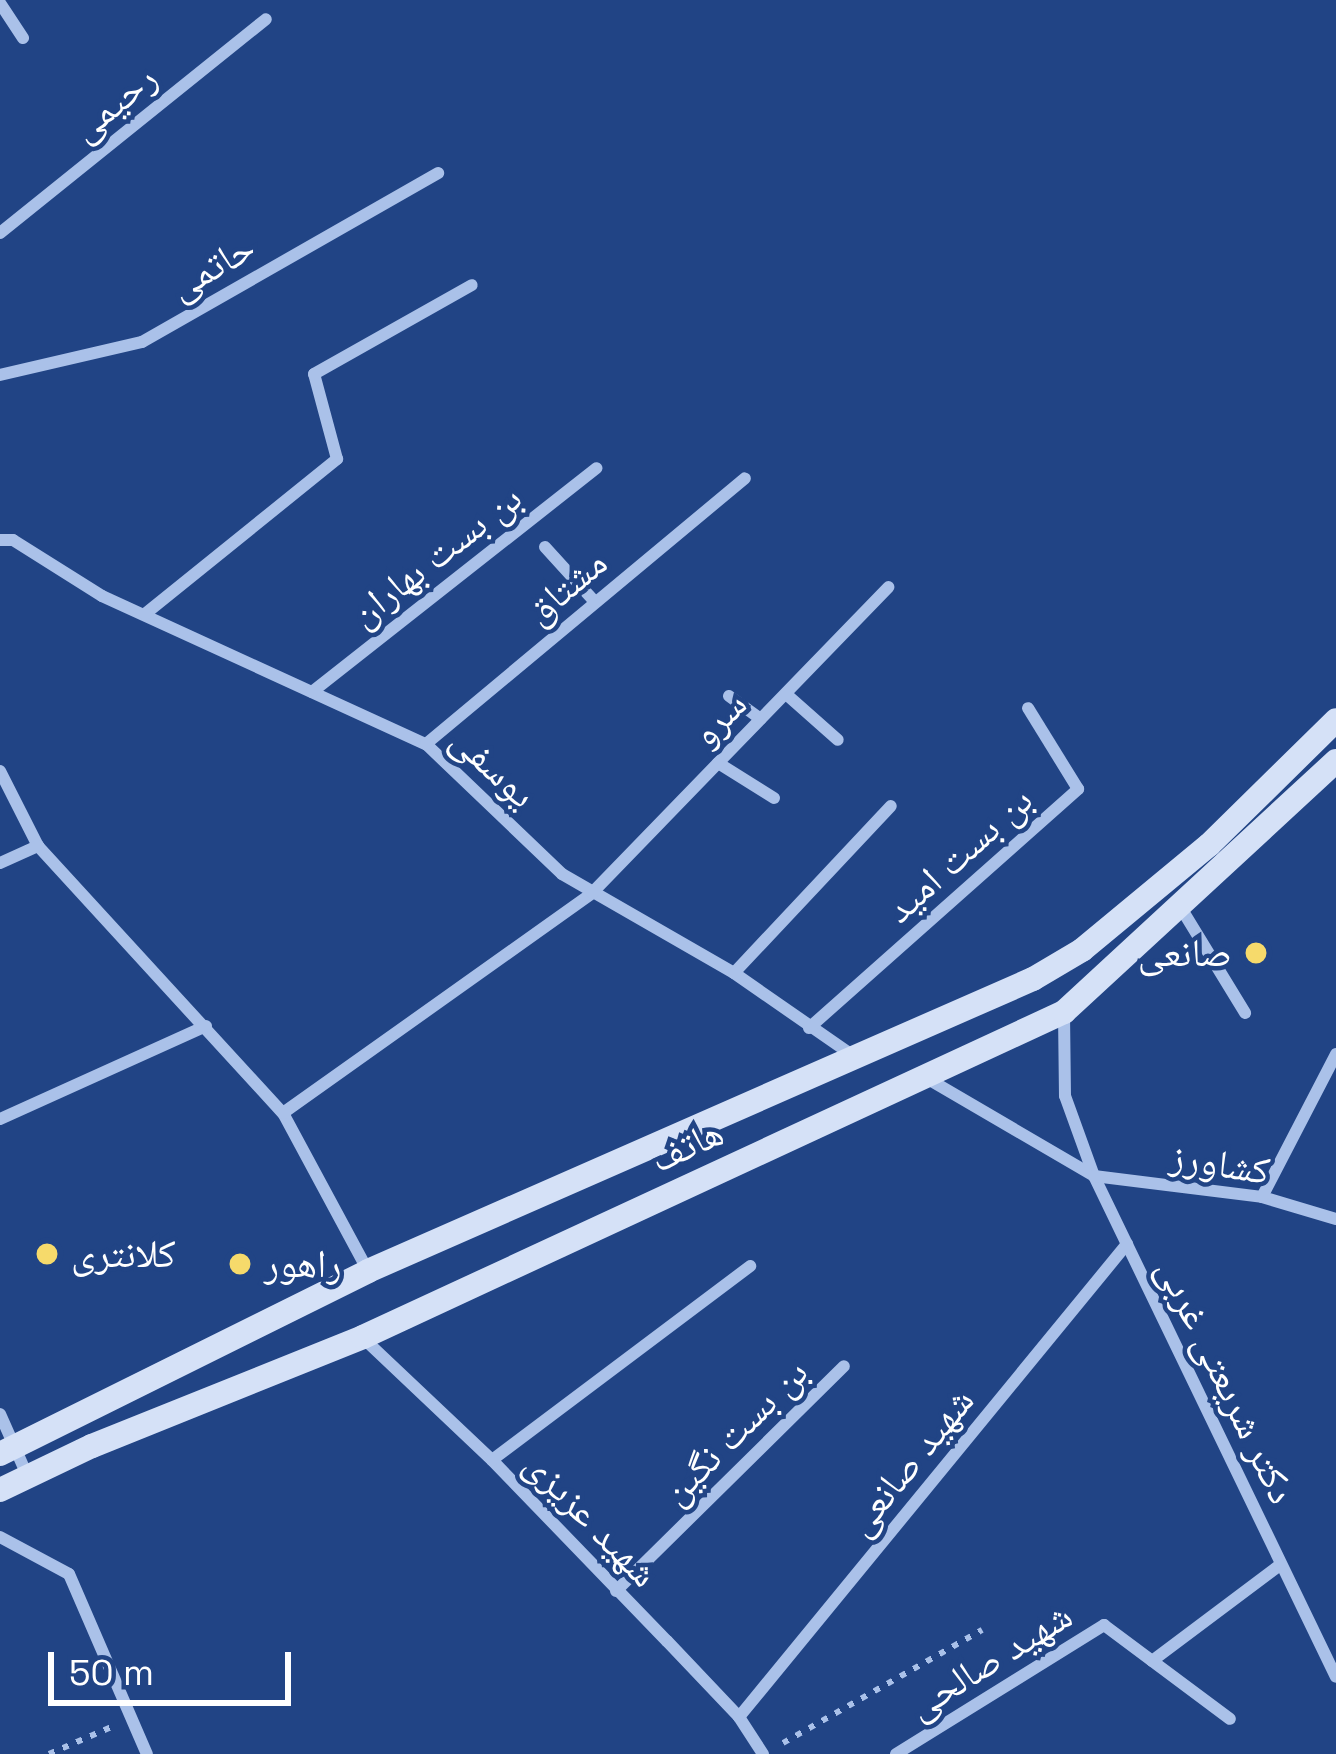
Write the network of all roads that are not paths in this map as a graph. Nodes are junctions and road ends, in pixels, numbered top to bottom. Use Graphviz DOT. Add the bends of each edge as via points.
graph roads {
  1 [pos="0,3"];
  2 [pos="266,19"];
  3 [pos="23,38"];
  4 [pos="438,173"];
  5 [pos="0,233"];
  6 [pos="472,285"];
  7 [pos="0,375"];
  8 [pos="597,468"];
  9 [pos="745,478"];
  10 [pos="0,541"];
  11 [pos="545,547"];
  12 [pos="889,587"];
  13 [pos="596,602"];
  14 [pos="145,614"];
  15 [pos="312,692"];
  16 [pos="786,694"];
  17 [pos="729,695"];
  18 [pos="1028,708"];
  19 [pos="761,719"];
  20 [pos="1336,720"];
  21 [pos="838,740"];
  22 [pos="426,744"];
  23 [pos="1336,760"];
  24 [pos="718,763"];
  25 [pos="0,771"];
  26 [pos="774,798"];
  27 [pos="891,806"];
  28 [pos="38,846"];
  29 [pos="0,863"];
  30 [pos="592,893"];
  31 [pos="1181,908"];
  32 [pos="734,973"];
  33 [pos="1064,1012"];
  34 [pos="1244,1013"];
  35 [pos="206,1026"];
  36 [pos="809,1028"];
  37 [pos="1336,1054"];
  38 [pos="852,1055"];
  39 [pos="922,1076"];
  40 [pos="283,1113"];
  41 [pos="0,1119"];
  42 [pos="1094,1176"];
  43 [pos="1262,1197"];
  44 [pos="1336,1219"];
  45 [pos="1127,1244"];
  46 [pos="750,1266"];
  47 [pos="368,1271"];
  48 [pos="363,1337"];
  49 [pos="844,1366"];
  50 [pos="0,1414"];
  51 [pos="8,1450"];
  52 [pos="492,1460"];
  53 [pos="27,1475"];
  54 [pos="0,1490"];
  55 [pos="0,1537"];
  56 [pos="1281,1564"];
  57 [pos="616,1591"];
  58 [pos="1152,1661"];
  59 [pos="1336,1677"];
  60 [pos="739,1717"];
  61 [pos="1229,1719"];
  62 [pos="147,1754"];
  63 [pos="764,1754"];
  64 [pos="896,1754"];
  1 -- 3 [label="street"];
  2 -- 5 [label="street, رحیمی"];
  4 -- 7 [label="street, حاتمی" via="142,342"];
  6 -- 14 [label="street" via="314,374 337,459"];
  8 -- 15 [label="street, بن بست بهاران"];
  9 -- 13 [label="street, مشتاق"];
  10 -- 14 [label="street, یوسفی" via="13,540"];
  11 -- 13 [label="street"];
  12 -- 16 [label="street, سرو"];
  13 -- 22 [label="street, مشتاق"];
  14 -- 15 [label="street, یوسفی"];
  15 -- 22 [label="street, یوسفی"];
  16 -- 19 [label="street, سرو"];
  16 -- 21 [label="street"];
  17 -- 19 [label="street"];
  18 -- 36 [label="street, بن بست امید" via="1078,790"];
  19 -- 24 [label="street, سرو"];
  20 -- 38 [label="main road, هاتف" via="1209,845 1082,950 982,1003"];
  22 -- 30 [label="street, یوسفی"];
  23 -- 31 [label="main road, هاتف"];
  24 -- 26 [label="street"];
  24 -- 30 [label="street, سرو"];
  25 -- 28 [label="street"];
  27 -- 32 [label="street"];
  28 -- 29 [label="street"];
  28 -- 35 [label="street"];
  30 -- 32 [label="street, یوسفی"];
  30 -- 40 [label="street, سرو"];
  31 -- 33 [label="main road, هاتف"];
  31 -- 34 [label="street"];
  32 -- 36 [label="street, یوسفی"];
  33 -- 39 [label="main road, هاتف"];
  33 -- 42 [label="street, دکتر شریعتی غربی" via="1065,1096"];
  35 -- 40 [label="street"];
  35 -- 41 [label="street"];
  36 -- 38 [label="street, یوسفی"];
  37 -- 43 [label="street"];
  38 -- 47 [label="main road, هاتف"];
  39 -- 42 [label="street"];
  39 -- 48 [label="main road, هاتف"];
  40 -- 47 [label="street"];
  42 -- 43 [label="street, کشاورز"];
  42 -- 45 [label="street, دکتر شریعتی غربی"];
  43 -- 44 [label="street, کشاورز"];
  45 -- 56 [label="street, دکتر شریعتی غربی"];
  45 -- 60 [label="street, شهید صانعی"];
  46 -- 52 [label="street"];
  47 -- 51 [label="main road, هاتف"];
  48 -- 52 [label="street, شهید عزیزی"];
  48 -- 53 [label="main road, هاتف"];
  49 -- 57 [label="street, بن بست نگین"];
  50 -- 51 [label="street"];
  51 -- 53 [label="street"];
  52 -- 57 [label="street, شهید عزیزی"];
  53 -- 54 [label="main road, هاتف"];
  55 -- 62 [label="street" via="69,1574"];
  56 -- 58 [label="street"];
  56 -- 59 [label="street, دکتر شریعتی غربی"];
  57 -- 60 [label="street, شهید عزیزی"];
  58 -- 61 [label="street, شهید صالحی"];
  58 -- 64 [label="street, شهید صالحی" via="1104,1625"];
  60 -- 63 [label="street, شهید عزیزی"];
}
